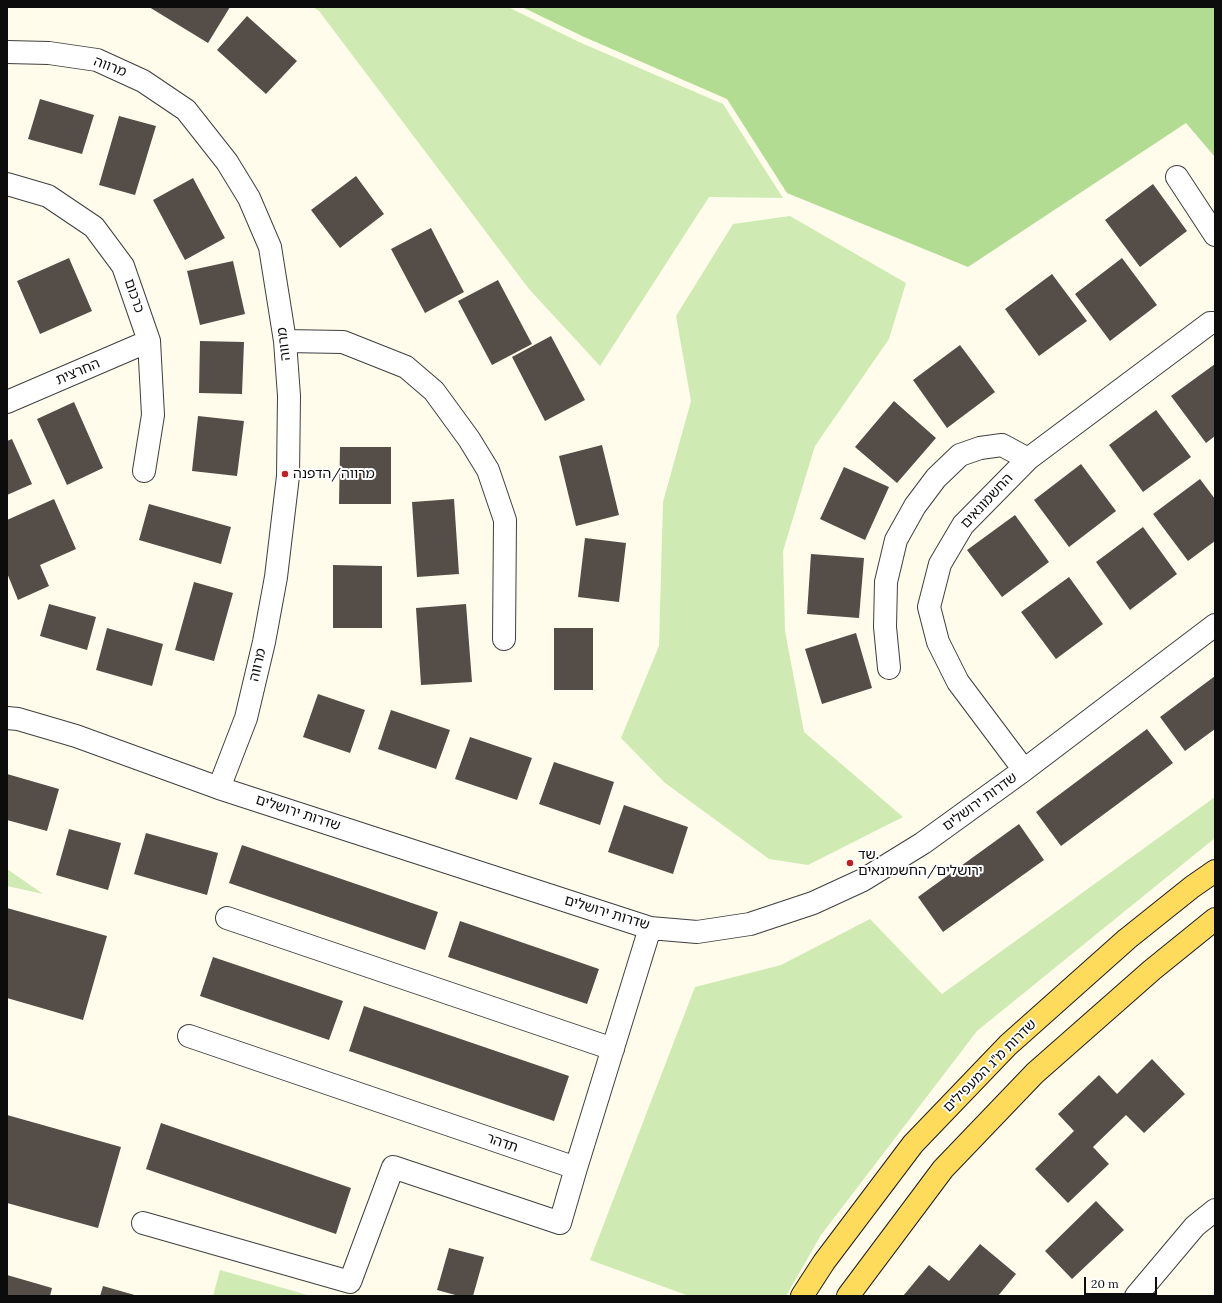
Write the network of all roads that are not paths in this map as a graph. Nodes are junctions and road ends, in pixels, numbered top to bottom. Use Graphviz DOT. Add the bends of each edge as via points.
graph roads {
  1 [pos="7,52"];
  2 [pos="1177,177"];
  3 [pos="7,184"];
  4 [pos="1215,234"];
  5 [pos="1215,323"];
  6 [pos="285,340"];
  7 [pos="150,341"];
  8 [pos="7,402"];
  9 [pos="1028,459"];
  10 [pos="144,471"];
  11 [pos="1215,625"];
  12 [pos="504,640"];
  13 [pos="889,668"];
  14 [pos="7,718"];
  15 [pos="1024,770"];
  16 [pos="219,788"];
  17 [pos="1215,871"];
  18 [pos="227,918"];
  19 [pos="1215,919"];
  20 [pos="650,928"];
  21 [pos="189,1036"];
  22 [pos="613,1050"];
  23 [pos="576,1168"];
  24 [pos="1215,1210"];
  25 [pos="143,1223"];
  26 [pos="802,1296"];
  27 [pos="848,1296"];
  28 [pos="1136,1296"];
  1 -- 6 [label="street, מרווה" via="49,53 97,60 143,81 186,110 227,162 248,198 270,247"];
  2 -- 4 [label="street"];
  3 -- 7 [label="street, כרכום" via="48,196 94,227 123,266"];
  5 -- 9 [label="street, החשמונאים" via="1210,323"];
  6 -- 12 [label="street" via="343,342 406,367 434,391 488,470 505,520"];
  6 -- 16 [label="street, מרווה" via="290,396 288,476 276,578 246,718"];
  7 -- 8 [label="street, החרצית"];
  7 -- 10 [label="street, כרכום" via="153,415"];
  9 -- 13 [label="street" via="1002,446 980,448 960,455 936,478 915,506 896,540 886,582 885,627"];
  9 -- 15 [label="street, החשמונאים" via="963,525 940,564 929,607 938,642 958,682"];
  11 -- 15 [label="street, שדרות ירושלים"];
  14 -- 16 [label="street, שדרות ירושלים" via="76,736"];
  15 -- 20 [label="street, שדרות ירושלים" via="923,843 863,880 813,903 750,924 697,932"];
  16 -- 20 [label="street, שדרות ירושלים"];
  17 -- 26 [label="main road, שדרות מ\"ג המעפילים" via="1127,940 1002,1051 913,1144 824,1262"];
  18 -- 22 [label="street"];
  19 -- 27 [label="main road" via="1135,984 1035,1073 943,1169"];
  20 -- 22 [label="street"];
  21 -- 23 [label="street, תדהר"];
  22 -- 23 [label="street"];
  23 -- 25 [label="street" via="560,1223 394,1167 350,1282"];
  24 -- 28 [label="street" via="1196,1226"];
}
